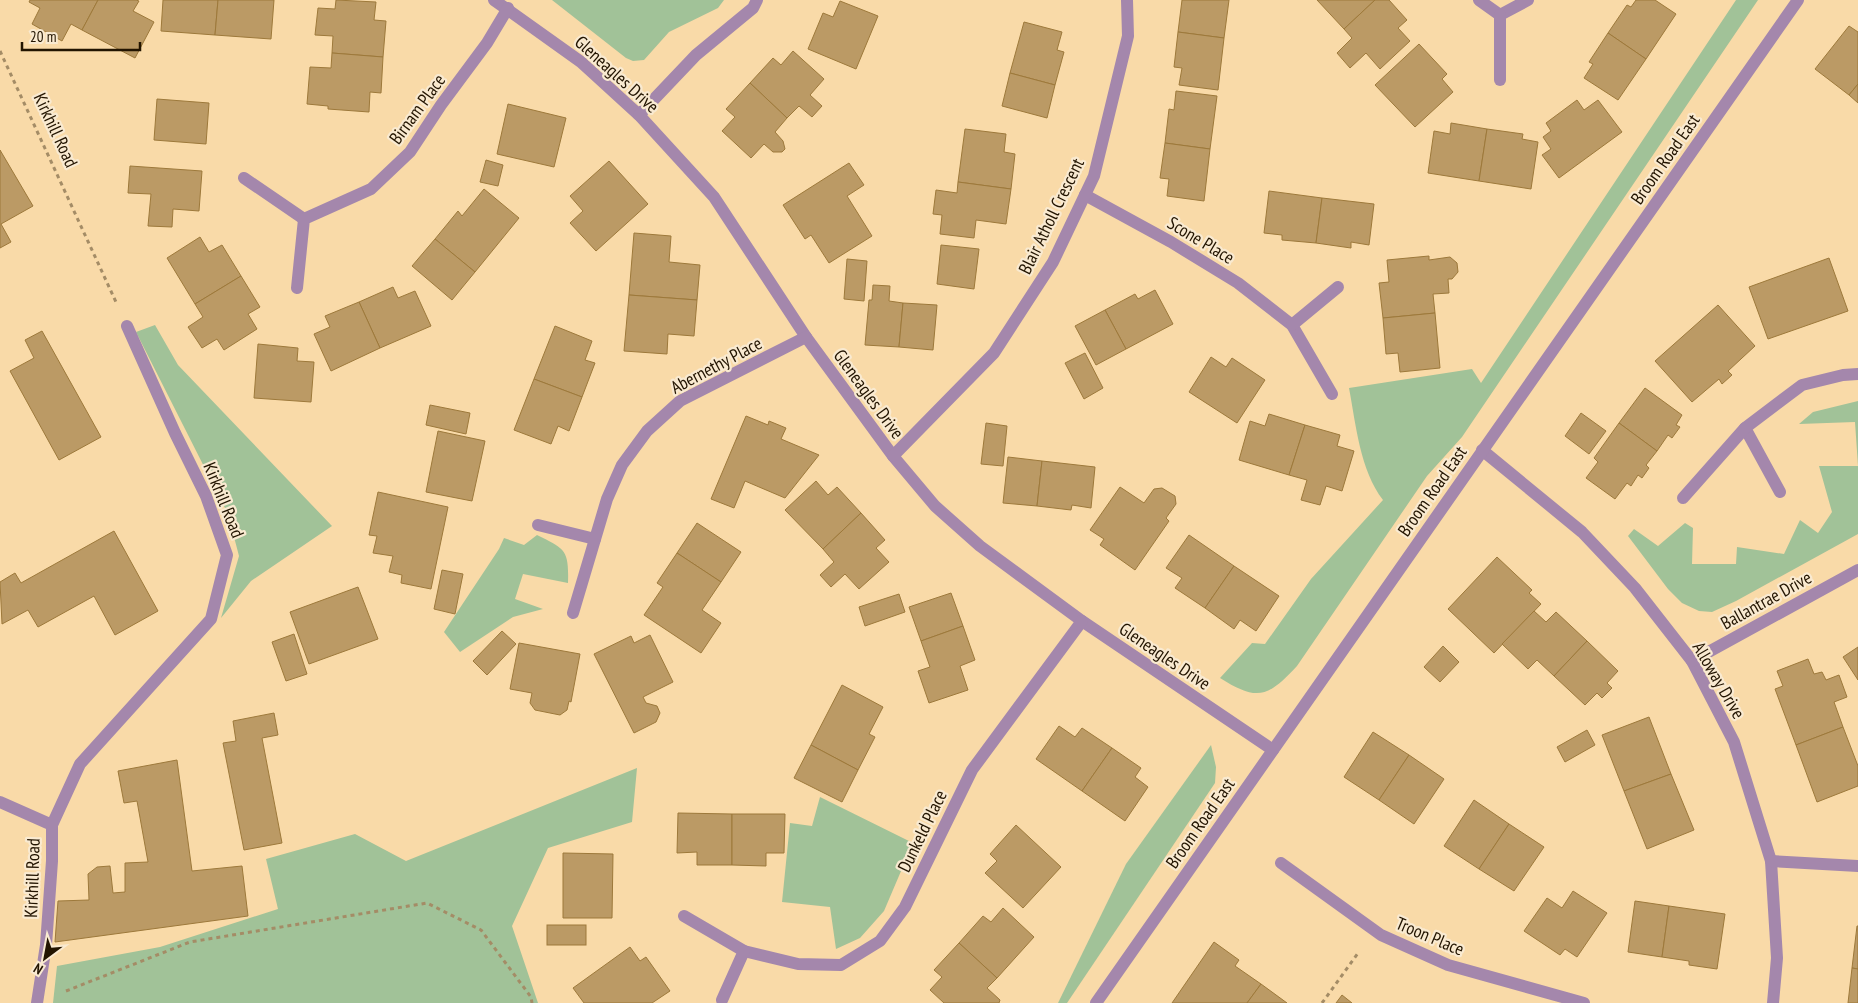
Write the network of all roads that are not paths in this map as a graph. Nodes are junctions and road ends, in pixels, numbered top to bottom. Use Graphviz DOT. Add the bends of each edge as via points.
graph roads {
  1 [pos="494,0"];
  2 [pos="757,0"];
  3 [pos="1127,0"];
  4 [pos="1479,0"];
  5 [pos="1528,0"];
  6 [pos="1798,0"];
  7 [pos="508,8"];
  8 [pos="1500,15"];
  9 [pos="1500,80"];
  10 [pos="639,115"];
  11 [pos="244,178"];
  12 [pos="1085,194"];
  13 [pos="304,219"];
  14 [pos="1338,287"];
  15 [pos="297,288"];
  16 [pos="1292,325"];
  17 [pos="127,326"];
  18 [pos="806,337"];
  19 [pos="1858,374"];
  20 [pos="1332,394"];
  21 [pos="1745,428"];
  22 [pos="1482,450"];
  23 [pos="893,456"];
  24 [pos="1780,492"];
  25 [pos="1683,498"];
  26 [pos="538,524"];
  27 [pos="595,538"];
  28 [pos="1858,570"];
  29 [pos="573,613"];
  30 [pos="1082,621"];
  31 [pos="1692,661"];
  32 [pos="1273,750"];
  33 [pos="0,802"];
  34 [pos="52,825"];
  35 [pos="1771,861"];
  36 [pos="1280,863"];
  37 [pos="1858,866"];
  38 [pos="684,916"];
  39 [pos="744,951"];
  40 [pos="722,1000"];
  41 [pos="37,1003"];
  42 [pos="1096,1003"];
  43 [pos="1584,1003"];
  44 [pos="1773,1003"];
  1 -- 7 [label="street, Gleneagles Drive"];
  2 -- 10 [label="street" via="753,8 696,56"];
  3 -- 12 [label="street, Blair Atholl Crescent" via="1128,36 1094,176"];
  4 -- 8 [label="street"];
  5 -- 8 [label="street"];
  6 -- 22 [label="street, Broom Road East"];
  7 -- 10 [label="street, Gleneagles Drive" via="582,62"];
  7 -- 13 [label="street, Birnam Place" via="410,152 371,189"];
  8 -- 9 [label="street"];
  10 -- 18 [label="street, Gleneagles Drive" via="714,198"];
  11 -- 13 [label="street"];
  12 -- 16 [label="street, Scone Place" via="1238,283"];
  12 -- 23 [label="street, Blair Atholl Crescent" via="1053,262 994,353"];
  13 -- 15 [label="street"];
  14 -- 16 [label="street"];
  16 -- 20 [label="street, Scone Place"];
  17 -- 34 [label="street, Kirkhill Road" via="206,496 228,555 211,619 80,764"];
  18 -- 23 [label="street, Gleneagles Drive"];
  18 -- 27 [label="street, Abernethy Place" via="680,401 647,431 622,464"];
  19 -- 21 [label="street" via="1802,384"];
  21 -- 24 [label="street"];
  21 -- 25 [label="street"];
  22 -- 31 [label="street, Alloway Drive" via="1582,532 1635,588"];
  22 -- 32 [label="street, Broom Road East"];
  23 -- 30 [label="street, Gleneagles Drive" via="935,506 980,546"];
  26 -- 27 [label="street"];
  27 -- 29 [label="street, Abernethy Place"];
  28 -- 31 [label="street, Ballantrae Drive"];
  30 -- 32 [label="street, Gleneagles Drive"];
  30 -- 39 [label="street, Dunkeld Place" via="972,770 905,907 880,941 841,965 798,964"];
  31 -- 35 [label="street, Alloway Drive" via="1734,742"];
  32 -- 42 [label="street, Broom Road East"];
  33 -- 34 [label="street"];
  34 -- 41 [label="street, Kirkhill Road" via="46,945"];
  35 -- 37 [label="street"];
  35 -- 44 [label="street, Alloway Drive" via="1777,958"];
  36 -- 43 [label="street, Troon Place" via="1374,930 1448,965"];
  38 -- 39 [label="street, Dunkeld Place"];
  39 -- 40 [label="street"];
}
